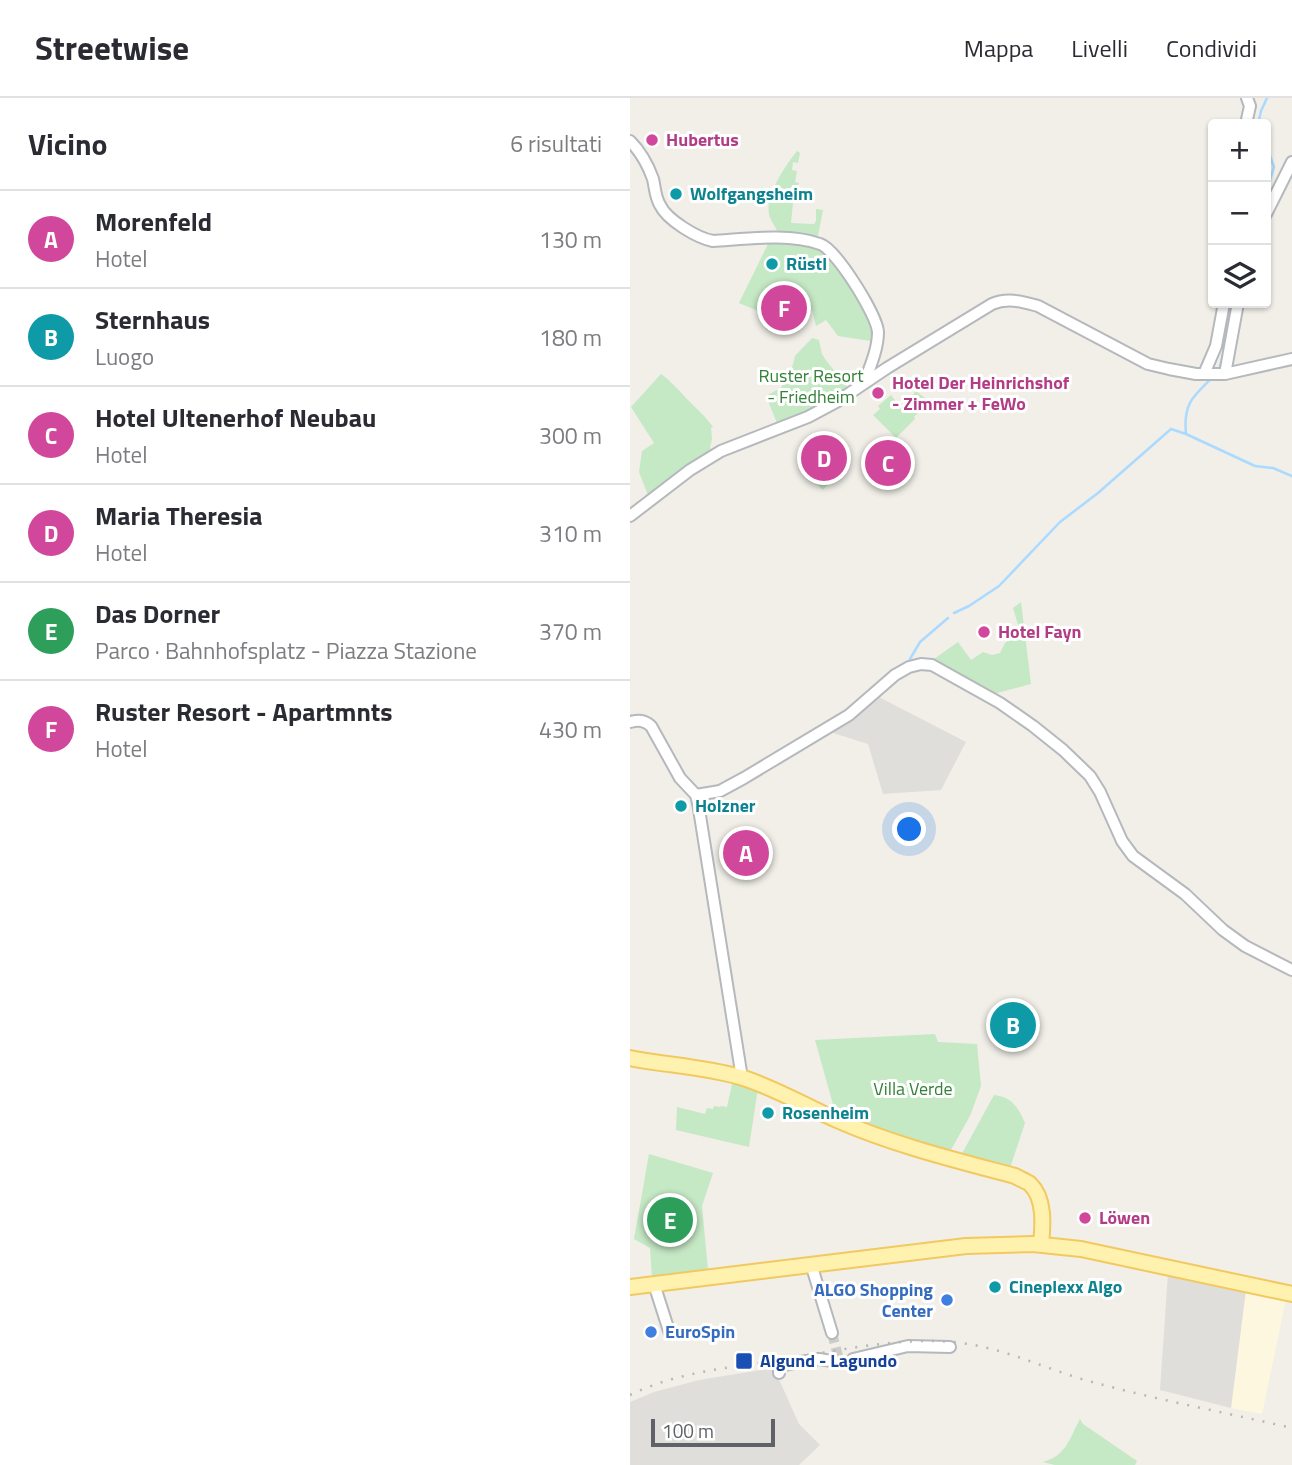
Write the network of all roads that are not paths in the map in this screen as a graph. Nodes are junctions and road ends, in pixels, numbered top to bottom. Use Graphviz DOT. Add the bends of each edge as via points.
graph roads {
  1 [pos="1247,98"];
  2 [pos="1247,119"];
  3 [pos="630,141"];
  4 [pos="1292,162"];
  5 [pos="1271,204"];
  6 [pos="1223,308"];
  7 [pos="1237,308"];
  8 [pos="1292,359"];
  9 [pos="1204,374"];
  10 [pos="1225,374"];
  11 [pos="863,383"];
  12 [pos="630,516"];
  13 [pos="630,722"];
  14 [pos="696,795"];
  15 [pos="1292,970"];
  16 [pos="630,1058"];
  17 [pos="742,1078"];
  18 [pos="1041,1244"];
  19 [pos="811,1264"];
  20 [pos="654,1284"];
  21 [pos="630,1287"];
  22 [pos="1292,1294"];
  23 [pos="670,1334"];
  24 [pos="832,1334"];
  25 [pos="950,1347"];
  26 [pos="853,1359"];
  27 [pos="832,1361"];
  28 [pos="779,1373"];
  1 -- 2 [label="street"];
  3 -- 11 [label="street" via="648,167 659,204 684,228 704,239 793,239 829,249 877,325 876,346"];
  4 -- 5 [label="street"];
  6 -- 9 [label="street" via="1216,346"];
  7 -- 10 [label="street"];
  8 -- 10 [label="street"];
  9 -- 10 [label="street"];
  9 -- 11 [label="street" via="1148,364 1038,306 1005,300"];
  11 -- 12 [label="street" via="808,417 721,451"];
  13 -- 14 [label="street" via="640,720 651,726 680,778"];
  14 -- 15 [label="street" via="720,791 849,715 909,667 932,664 1000,703 1063,750 1094,781 1133,856 1245,946"];
  14 -- 17 [label="street"];
  16 -- 17 [label="main road"];
  17 -- 18 [label="main road" via="919,1151 1029,1183 1038,1194 1042,1212"];
  18 -- 19 [label="main road" via="966,1245"];
  18 -- 22 [label="main road"];
  19 -- 20 [label="main road"];
  19 -- 24 [label="street"];
  20 -- 21 [label="main road"];
  20 -- 23 [label="street"];
  25 -- 26 [label="street" via="908,1346"];
  27 -- 28 [label="street" via="788,1364"];
}
